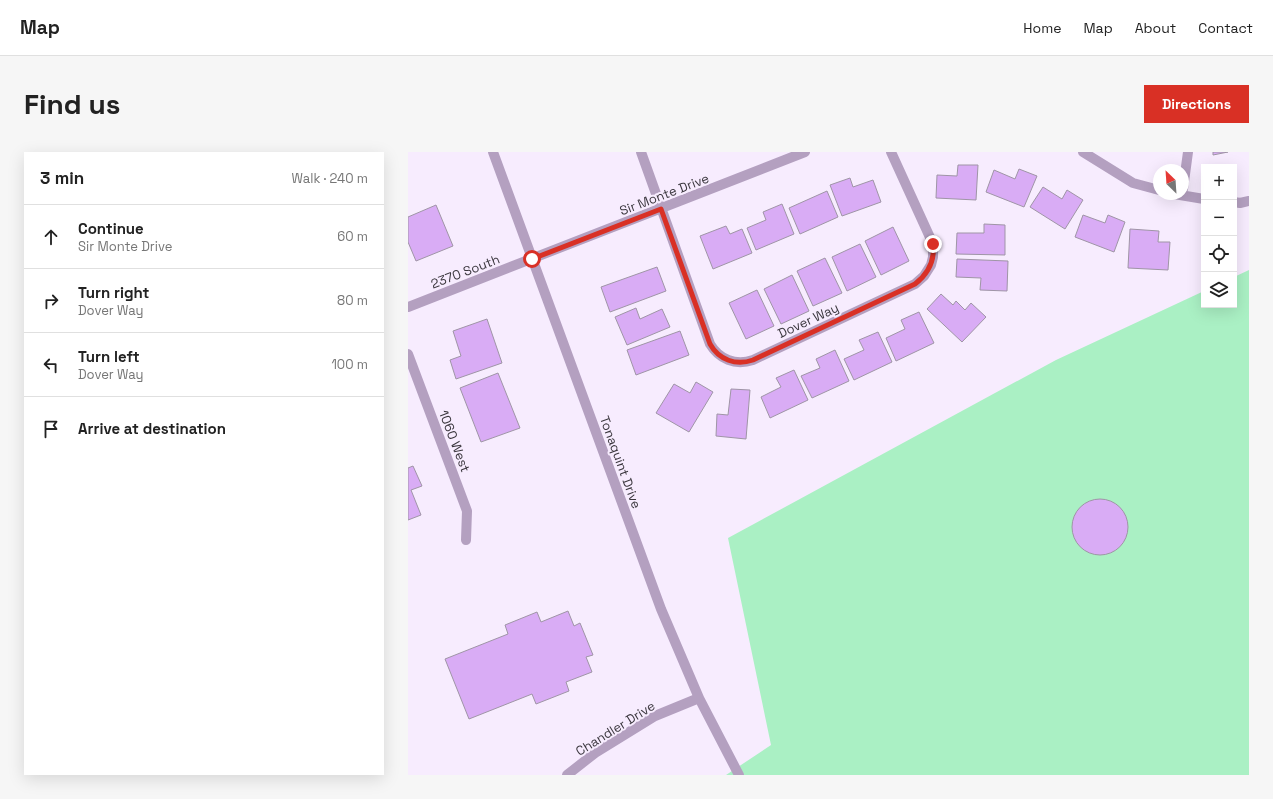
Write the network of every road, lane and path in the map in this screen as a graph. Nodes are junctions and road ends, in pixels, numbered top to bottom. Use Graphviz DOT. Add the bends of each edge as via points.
graph roads {
  1 [pos="494,152"];
  2 [pos="641,152"];
  3 [pos="804,152"];
  4 [pos="891,152"];
  5 [pos="1083,152"];
  6 [pos="1188,152"];
  7 [pos="1186,164"];
  8 [pos="1153,188"];
  9 [pos="1189,195"];
  10 [pos="1201,198"];
  11 [pos="1249,200"];
  12 [pos="1237,202"];
  13 [pos="661,209"];
  14 [pos="532,259"];
  15 [pos="408,308"];
  16 [pos="408,354"];
  17 [pos="466,540"];
  18 [pos="699,698"];
  19 [pos="567,775"];
  20 [pos="739,775"];
  1 -- 14 [label="street, Tonaquint Drive"];
  2 -- 13 [label="street, Dover Way"];
  3 -- 13 [label="street, Sir Monte Drive"];
  4 -- 13 [label="street, Dover Way" via="932,240 933,257 927,273 915,284 749,362 724,359 710,344"];
  5 -- 8 [label="street" via="1133,183"];
  6 -- 7 [label="street"];
  9 -- 10 [label="street"];
  11 -- 12 [label="street"];
  13 -- 14 [label="street, Sir Monte Drive"];
  14 -- 15 [label="street, 2370 South"];
  14 -- 18 [label="street, Tonaquint Drive" via="661,609"];
  16 -- 17 [label="street, 1060 West" via="467,511"];
  18 -- 19 [label="street, Chandler Drive" via="655,716 595,753"];
  18 -- 20 [label="street, Tonaquint Drive"];
}
